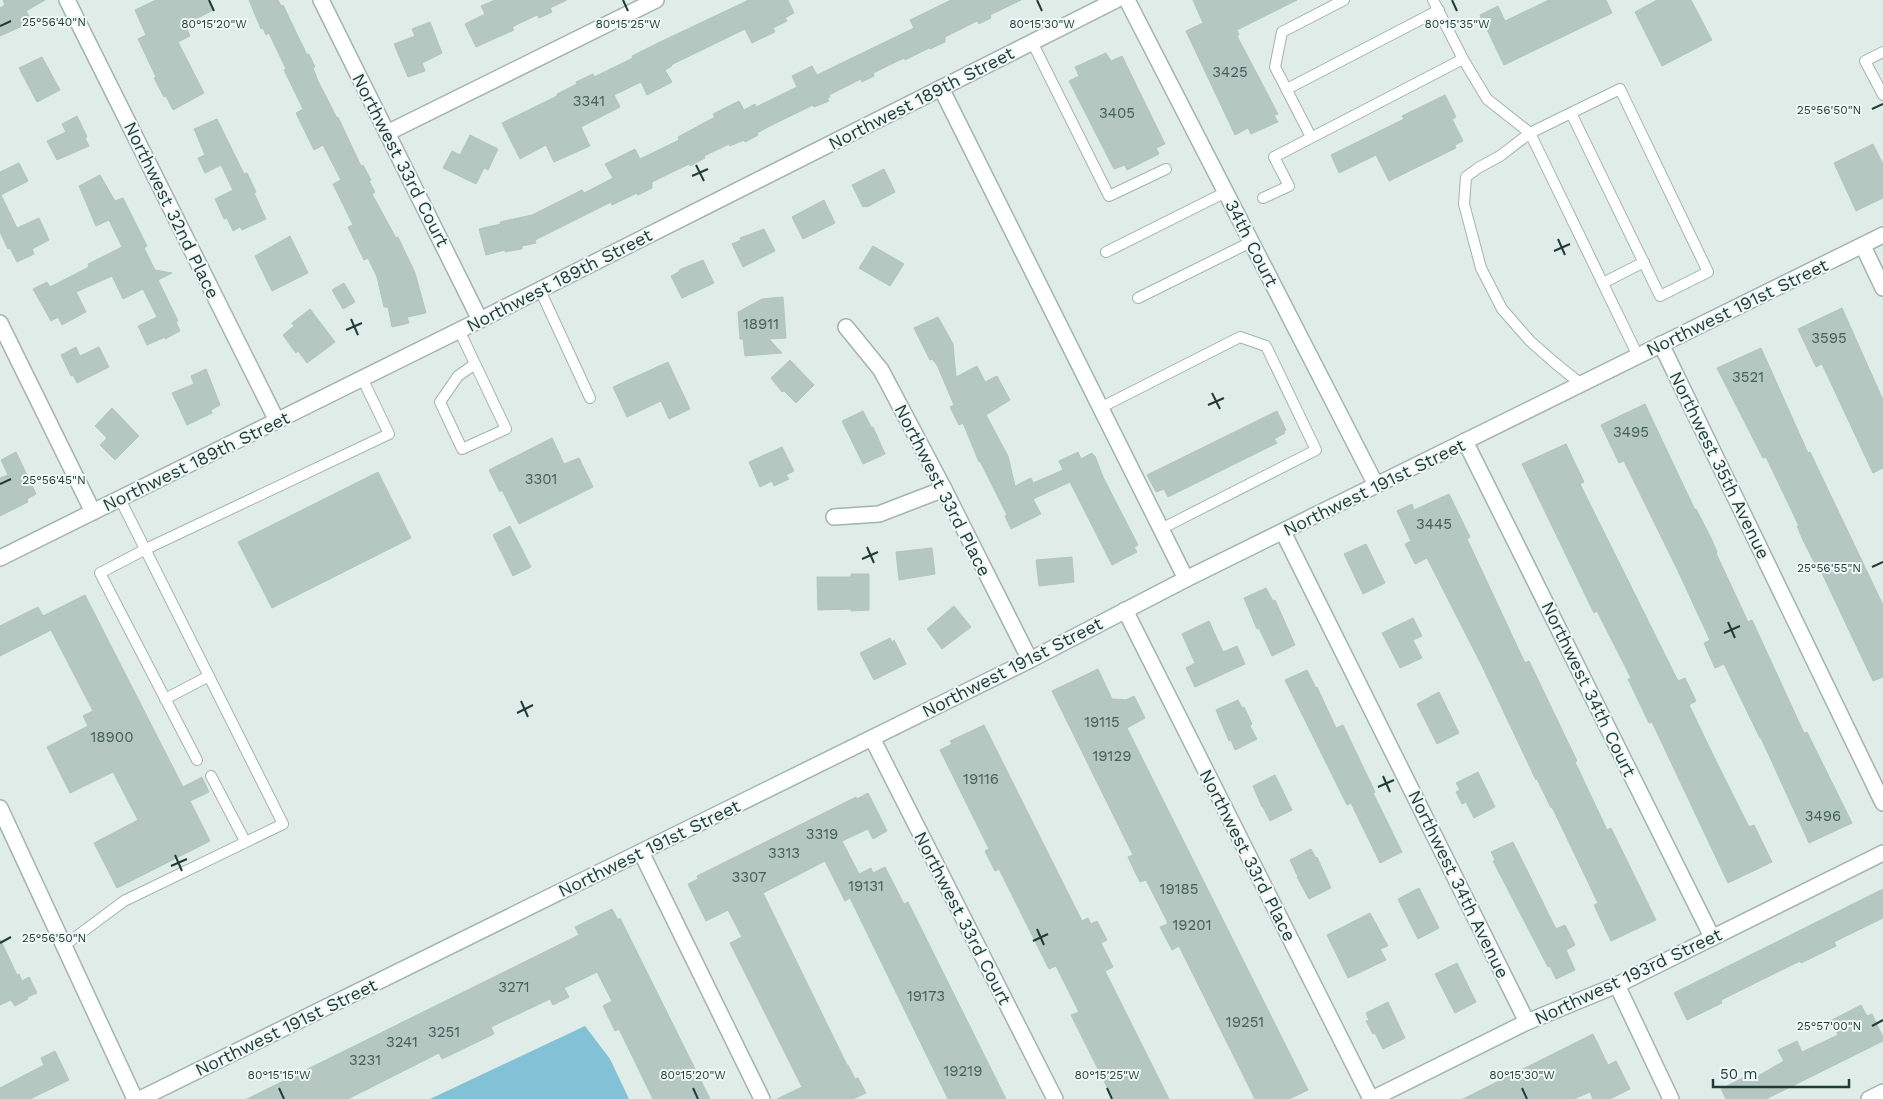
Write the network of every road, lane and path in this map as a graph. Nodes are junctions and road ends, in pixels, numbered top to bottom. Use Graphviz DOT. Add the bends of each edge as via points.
graph roads {
  1 [pos="67,0"];
  2 [pos="321,0"];
  3 [pos="656,0"];
  4 [pos="1116,0"];
  5 [pos="1127,0"];
  6 [pos="1344,0"];
  7 [pos="1434,0"];
  8 [pos="1439,10"];
  9 [pos="1032,42"];
  10 [pos="1883,52"];
  11 [pos="1463,59"];
  12 [pos="941,88"];
  13 [pos="1287,89"];
  14 [pos="1883,95"];
  15 [pos="1571,113"];
  16 [pos="1530,133"];
  17 [pos="387,134"];
  18 [pos="1311,137"];
  19 [pos="1166,169"];
  20 [pos="1226,192"];
  21 [pos="1263,198"];
  22 [pos="1883,235"];
  23 [pos="1251,242"];
  24 [pos="1863,246"];
  25 [pos="1106,252"];
  26 [pos="1644,262"];
  27 [pos="1603,283"];
  28 [pos="1883,288"];
  29 [pos="540,290"];
  30 [pos="1138,298"];
  31 [pos="480,320"];
  32 [pos="0,323"];
  33 [pos="846,327"];
  34 [pos="459,330"];
  35 [pos="1661,344"];
  36 [pos="1638,356"];
  37 [pos="475,364"];
  38 [pos="362,378"];
  39 [pos="1581,384"];
  40 [pos="590,398"];
  41 [pos="1100,408"];
  42 [pos="276,421"];
  43 [pos="1465,441"];
  44 [pos="1376,485"];
  45 [pos="944,489"];
  46 [pos="120,498"];
  47 [pos="93,512"];
  48 [pos="834,517"];
  49 [pos="1161,529"];
  50 [pos="1283,532"];
  51 [pos="146,550"];
  52 [pos="0,558"];
  53 [pos="1186,580"];
  54 [pos="1124,610"];
  55 [pos="1030,660"];
  56 [pos="209,676"];
  57 [pos="165,699"];
  58 [pos="872,738"];
  59 [pos="197,760"];
  60 [pos="211,776"];
  61 [pos="1883,803"];
  62 [pos="0,808"];
  63 [pos="246,842"];
  64 [pos="641,852"];
  65 [pos="1883,853"];
  66 [pos="1712,937"];
  67 [pos="65,945"];
  68 [pos="1617,985"];
  69 [pos="1527,1022"];
  70 [pos="1883,1092"];
  71 [pos="135,1099"];
  72 [pos="140,1099"];
  73 [pos="762,1099"];
  74 [pos="1055,1099"];
  75 [pos="1372,1099"];
  76 [pos="1672,1099"];
  77 [pos="1869,1099"];
  1 -- 42 [label="street, Northwest 32nd Place"];
  2 -- 17 [label="street, Northwest 33rd Court"];
  3 -- 17 [label="street"];
  4 -- 9 [label="street, Northwest 189th Street"];
  5 -- 20 [label="street, 34th Court"];
  6 -- 13 [label="lane" via="1282,32 1275,67"];
  7 -- 8 [label="lane"];
  8 -- 11 [label="lane"];
  8 -- 13 [label="lane"];
  9 -- 12 [label="street, Northwest 189th Street"];
  9 -- 19 [label="lane" via="1108,196"];
  10 -- 14 [label="lane" via="1865,61"];
  11 -- 16 [label="lane" via="1486,99"];
  11 -- 18 [label="lane"];
  12 -- 29 [label="street, Northwest 189th Street"];
  12 -- 41 [label="street"];
  13 -- 18 [label="lane"];
  15 -- 16 [label="lane"];
  15 -- 26 [label="lane"];
  15 -- 26 [label="lane" via="1620,89 1708,272 1660,296"];
  16 -- 27 [label="lane"];
  16 -- 39 [label="lane" via="1466,177 1464,204 1481,268 1502,309 1530,341"];
  17 -- 31 [label="street, Northwest 33rd Court"];
  18 -- 21 [label="lane" via="1274,157 1288,186"];
  20 -- 23 [label="street, 34th Court"];
  20 -- 25 [label="lane"];
  22 -- 24 [label="street, Northwest 191st Street"];
  23 -- 30 [label="lane"];
  23 -- 44 [label="street, 34th Court"];
  24 -- 28 [label="street"];
  24 -- 35 [label="street, Northwest 191st Street"];
  26 -- 27 [label="lane"];
  27 -- 36 [label="lane"];
  29 -- 31 [label="street, Northwest 189th Street"];
  29 -- 40 [label="lane"];
  31 -- 34 [label="street, Northwest 189th Street"];
  32 -- 47 [label="street"];
  33 -- 45 [label="street, Northwest 33rd Place" via="881,370"];
  34 -- 37 [label="lane"];
  34 -- 38 [label="street, Northwest 189th Street"];
  35 -- 36 [label="street, Northwest 191st Street"];
  35 -- 61 [label="street, Northwest 35th Avenue"];
  36 -- 39 [label="street, Northwest 191st Street"];
  37 -- 37 [label="lane" via="506,429 462,449 440,402 458,376"];
  38 -- 42 [label="street, Northwest 189th Street"];
  38 -- 51 [label="lane" via="390,434"];
  39 -- 43 [label="street, Northwest 191st Street"];
  41 -- 49 [label="street"];
  41 -- 49 [label="lane" via="1240,337 1266,346 1316,450"];
  42 -- 46 [label="street, Northwest 189th Street"];
  43 -- 44 [label="street, Northwest 191st Street"];
  43 -- 66 [label="street, Northwest 34th Court"];
  44 -- 50 [label="street, Northwest 191st Street"];
  45 -- 48 [label="street" via="879,514"];
  45 -- 55 [label="street, Northwest 33rd Place"];
  46 -- 47 [label="street, Northwest 189th Street"];
  46 -- 51 [label="lane"];
  47 -- 52 [label="street, Northwest 189th Street"];
  49 -- 53 [label="street"];
  50 -- 53 [label="street, Northwest 191st Street"];
  50 -- 69 [label="street, Northwest 34th Avenue"];
  51 -- 56 [label="lane"];
  51 -- 57 [label="lane" via="100,573"];
  53 -- 54 [label="street, Northwest 191st Street"];
  54 -- 55 [label="street, Northwest 191st Street"];
  54 -- 75 [label="street, Northwest 33rd Place"];
  55 -- 58 [label="street, Northwest 191st Street"];
  56 -- 57 [label="lane"];
  56 -- 63 [label="lane" via="283,824"];
  57 -- 59 [label="lane"];
  58 -- 64 [label="street, Northwest 191st Street"];
  58 -- 74 [label="street, Northwest 33rd Court"];
  60 -- 63 [label="lane"];
  62 -- 67 [label="street"];
  63 -- 67 [label="lane" via="124,901"];
  64 -- 72 [label="street, Northwest 191st Street"];
  64 -- 73 [label="street"];
  65 -- 66 [label="street, Northwest 193rd Street"];
  66 -- 68 [label="street, Northwest 193rd Street"];
  67 -- 71 [label="street"];
  68 -- 69 [label="street, Northwest 193rd Street"];
  68 -- 76 [label="street"];
  69 -- 75 [label="street, Northwest 193rd Street"];
  70 -- 77 [label="street"];
}
